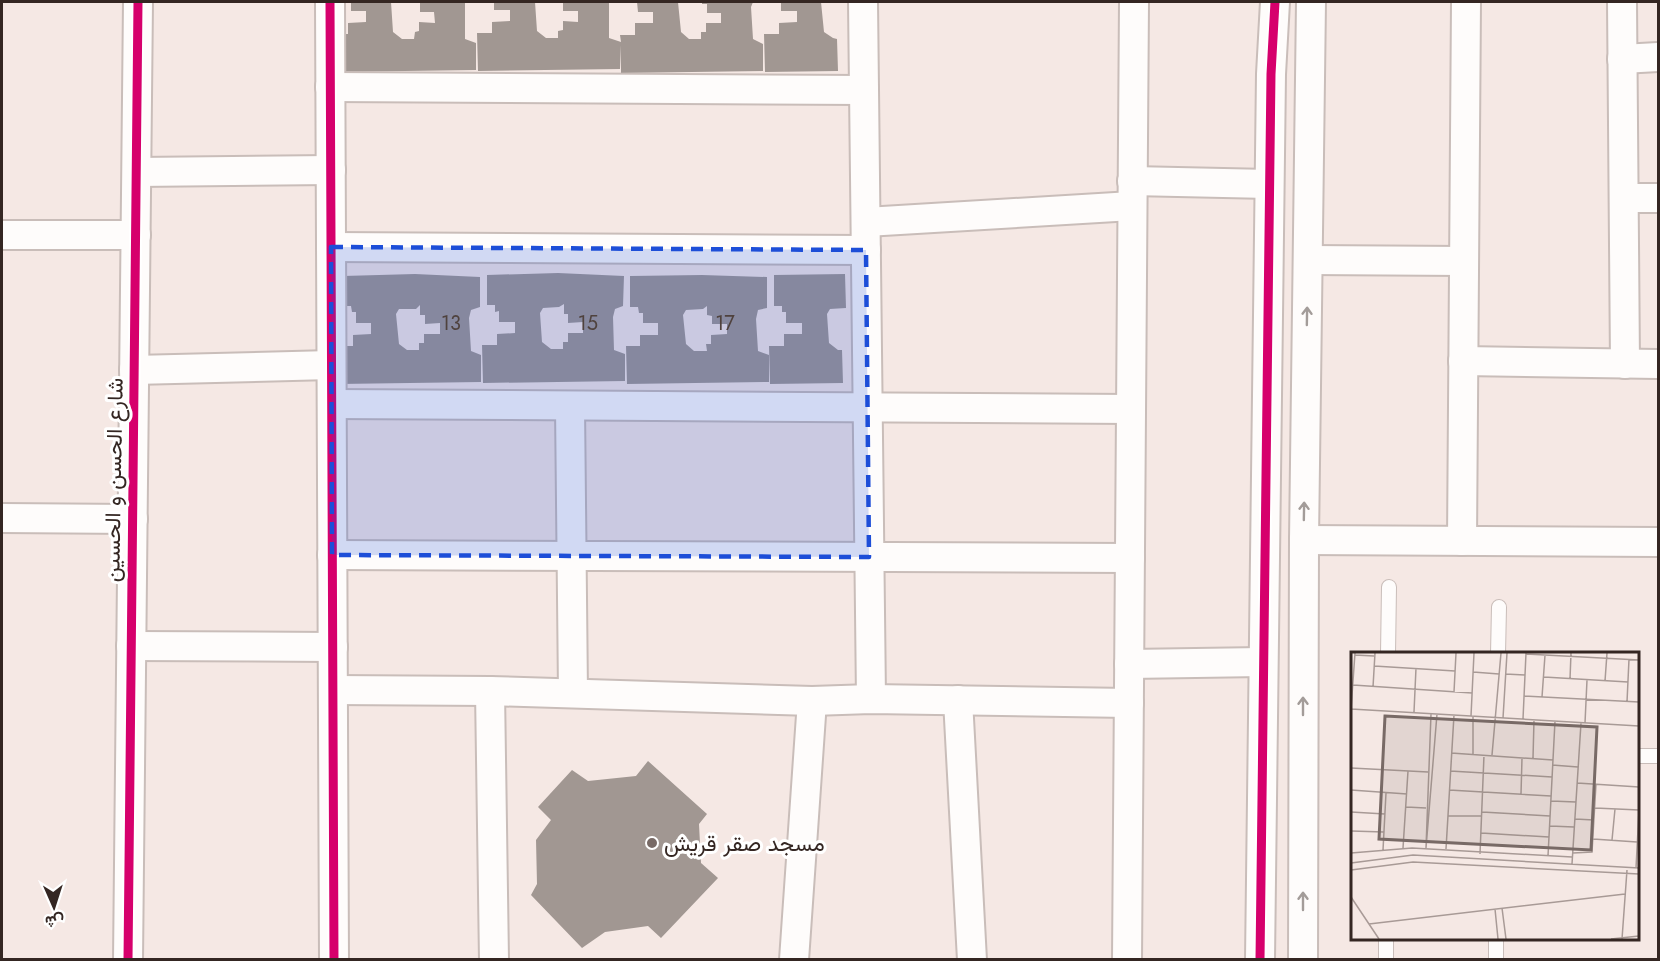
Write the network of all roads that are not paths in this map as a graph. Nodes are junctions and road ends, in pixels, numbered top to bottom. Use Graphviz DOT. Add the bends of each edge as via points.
graph roads {
  1 [pos="138,2"];
  2 [pos="330,2"];
  3 [pos="863,2"];
  4 [pos="1134,2"];
  5 [pos="1275,2"];
  6 [pos="1311,2"];
  7 [pos="1466,2"];
  8 [pos="1622,2"];
  9 [pos="1659,57"];
  10 [pos="1622,58"];
  11 [pos="1270,74"];
  12 [pos="1310,75"];
  13 [pos="330,87"];
  14 [pos="864,90"];
  15 [pos="331,170"];
  16 [pos="137,172"];
  17 [pos="1269,184"];
  18 [pos="1132,194"];
  19 [pos="1624,198"];
  20 [pos="1659,198"];
  21 [pos="2,235"];
  22 [pos="136,235"];
  23 [pos="866,236"];
  24 [pos="331,247"];
  25 [pos="1308,260"];
  26 [pos="1464,261"];
  27 [pos="1463,361"];
  28 [pos="1625,364"];
  29 [pos="1659,364"];
  30 [pos="331,365"];
  31 [pos="134,370"];
  32 [pos="332,404"];
  33 [pos="570,406"];
  34 [pos="868,408"];
  35 [pos="1131,409"];
  36 [pos="2,518"];
  37 [pos="133,519"];
  38 [pos="1304,540"];
  39 [pos="1462,541"];
  40 [pos="1659,542"];
  41 [pos="332,555"];
  42 [pos="572,556"];
  43 [pos="869,557"];
  44 [pos="1130,558"];
  45 [pos="1389,587"];
  46 [pos="1499,607"];
  47 [pos="131,646"];
  48 [pos="333,647"];
  49 [pos="1388,652"];
  50 [pos="1498,652"];
  51 [pos="1263,662"];
  52 [pos="1129,664"];
  53 [pos="333,690"];
  54 [pos="490,691"];
  55 [pos="573,693"];
  56 [pos="871,699"];
  57 [pos="958,700"];
  58 [pos="812,701"];
  59 [pos="1129,703"];
  60 [pos="1639,756"];
  61 [pos="1659,756"];
  62 [pos="1386,940"];
  63 [pos="1496,940"];
  64 [pos="128,960"];
  65 [pos="334,960"];
  66 [pos="494,960"];
  67 [pos="794,960"];
  68 [pos="972,960"];
  69 [pos="1127,960"];
  70 [pos="1260,960"];
  71 [pos="1303,960"];
  72 [pos="1386,960"];
  73 [pos="1496,960"];
  1 -- 16 [label="street, شارع الحسن و الحسين"];
  2 -- 13 [label="street"];
  3 -- 14 [label="street"];
  4 -- 18 [label="street"];
  5 -- 11 [label="street"];
  6 -- 12 [label="street"];
  7 -- 26 [label="street"];
  8 -- 10 [label="street"];
  9 -- 10 [label="street"];
  10 -- 19 [label="street"];
  11 -- 12 [label="street"];
  11 -- 17 [label="street"];
  12 -- 25 [label="street"];
  13 -- 14 [label="street"];
  13 -- 15 [label="street"];
  14 -- 23 [label="street"];
  15 -- 16 [label="street"];
  15 -- 24 [label="street"];
  16 -- 22 [label="street, شارع الحسن و الحسين"];
  17 -- 18 [label="street"];
  17 -- 51 [label="street"];
  18 -- 23 [label="street"];
  18 -- 35 [label="street"];
  19 -- 20 [label="street"];
  19 -- 28 [label="street"];
  21 -- 22 [label="street"];
  22 -- 31 [label="street, شارع الحسن و الحسين"];
  23 -- 24 [label="street"];
  23 -- 34 [label="street"];
  24 -- 30 [label="street"];
  25 -- 26 [label="street"];
  38 -- 25 [label="street, one-way"];
  26 -- 27 [label="street"];
  27 -- 28 [label="street"];
  27 -- 39 [label="street"];
  28 -- 29 [label="street"];
  30 -- 31 [label="street"];
  30 -- 32 [label="street"];
  31 -- 37 [label="street, شارع الحسن و الحسين"];
  32 -- 33 [label="street"];
  32 -- 41 [label="street"];
  33 -- 34 [label="street"];
  33 -- 42 [label="street"];
  34 -- 35 [label="street"];
  34 -- 43 [label="street"];
  35 -- 44 [label="street"];
  36 -- 37 [label="street"];
  37 -- 47 [label="street, شارع الحسن و الحسين"];
  38 -- 39 [label="street"];
  71 -- 38 [label="street, one-way"];
  39 -- 40 [label="street"];
  41 -- 42 [label="street"];
  41 -- 48 [label="street"];
  42 -- 43 [label="street"];
  42 -- 55 [label="street"];
  43 -- 44 [label="street"];
  43 -- 56 [label="street"];
  44 -- 52 [label="street"];
  45 -- 49 [label="lane"];
  46 -- 50 [label="lane"];
  47 -- 48 [label="street"];
  47 -- 64 [label="street, شارع الحسن و الحسين"];
  48 -- 53 [label="street"];
  51 -- 52 [label="street"];
  51 -- 70 [label="street"];
  52 -- 59 [label="street"];
  53 -- 54 [label="street"];
  53 -- 65 [label="street"];
  54 -- 55 [label="street"];
  54 -- 66 [label="street"];
  55 -- 58 [label="street"];
  56 -- 57 [label="street"];
  56 -- 58 [label="street"];
  57 -- 59 [label="street"];
  57 -- 68 [label="street"];
  58 -- 67 [label="street"];
  59 -- 69 [label="street"];
  60 -- 61 [label="lane"];
  62 -- 72 [label="lane"];
  63 -- 73 [label="lane"];
}
